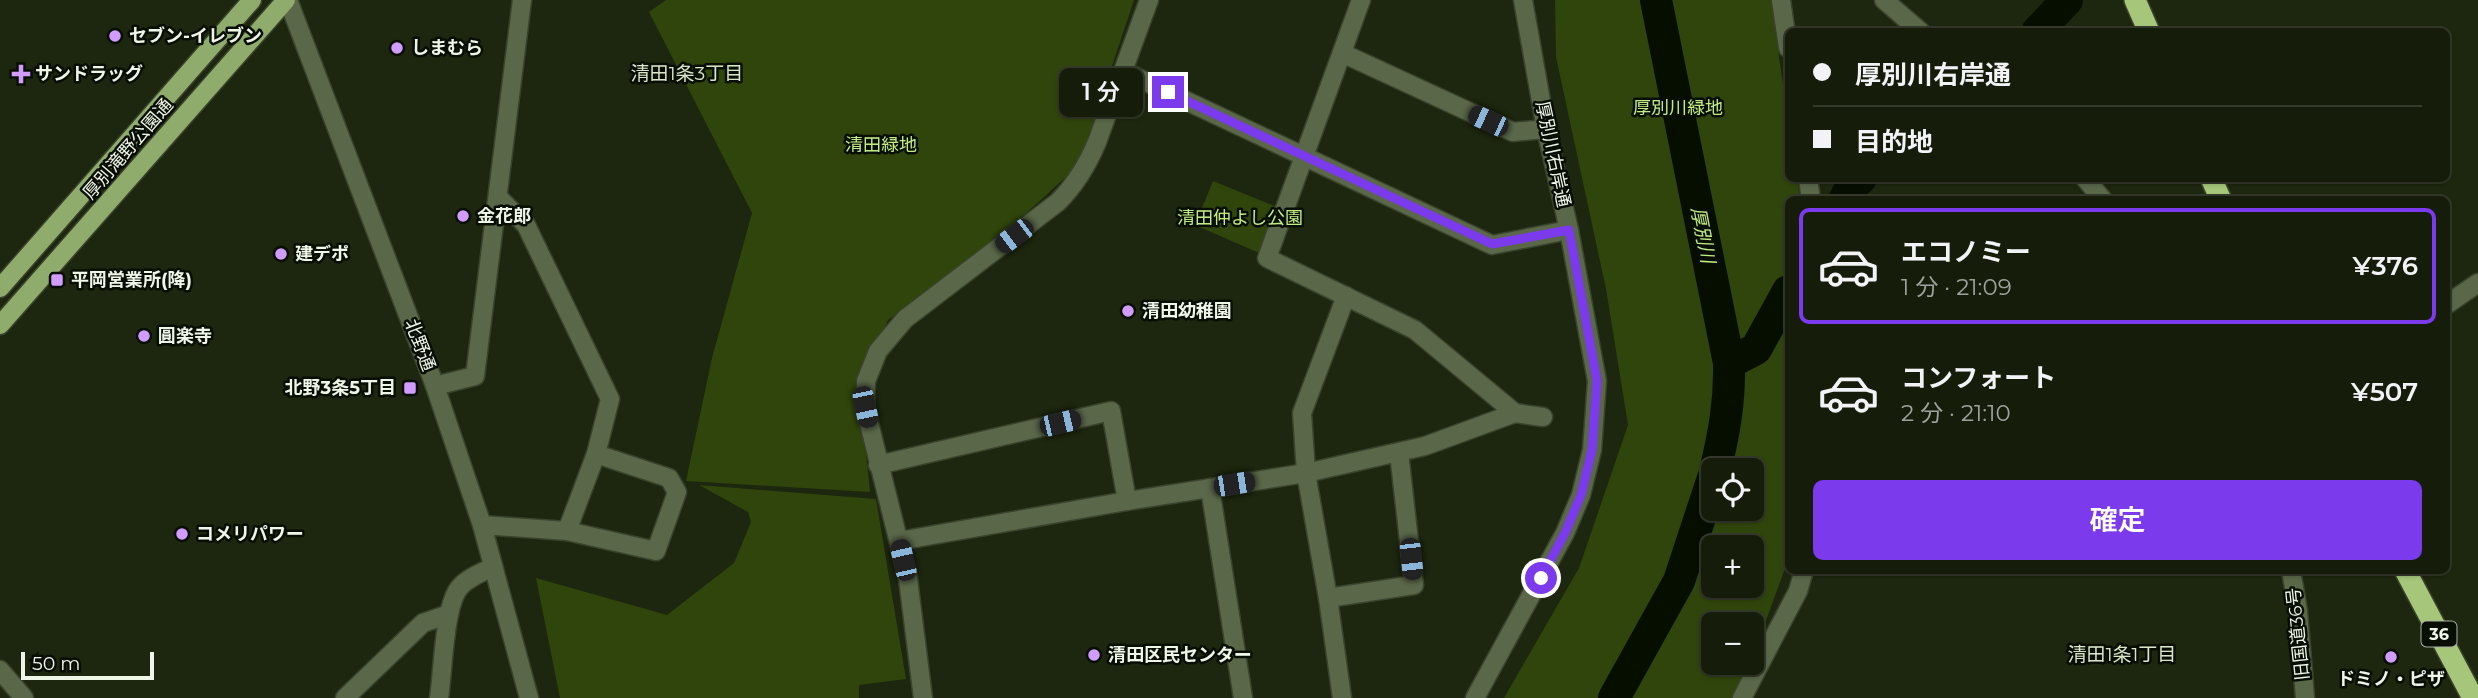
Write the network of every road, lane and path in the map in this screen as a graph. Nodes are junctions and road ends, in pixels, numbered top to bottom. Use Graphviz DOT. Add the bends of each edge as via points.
graph roads {
  1 [pos="252,0"];
  2 [pos="287,0"];
  3 [pos="522,0"];
  4 [pos="1149,0"];
  5 [pos="1361,0"];
  6 [pos="1523,0"];
  7 [pos="1781,0"];
  8 [pos="1884,0"];
  9 [pos="2135,0"];
  10 [pos="1785,28"];
  11 [pos="1916,28"];
  12 [pos="2147,28"];
  13 [pos="1342,53"];
  14 [pos="1123,71"];
  15 [pos="1546,129"];
  16 [pos="1304,156"];
  17 [pos="2088,182"];
  18 [pos="2100,196"];
  19 [pos="498,197"];
  20 [pos="1569,230"];
  21 [pos="2478,283"];
  22 [pos="0,288"];
  23 [pos="1346,296"];
  24 [pos="2450,301"];
  25 [pos="0,325"];
  26 [pos="435,386"];
  27 [pos="1515,413"];
  28 [pos="1543,417"];
  29 [pos="1399,453"];
  30 [pos="596,454"];
  31 [pos="878,465"];
  32 [pos="1306,473"];
  33 [pos="1209,488"];
  34 [pos="1127,501"];
  35 [pos="481,525"];
  36 [pos="567,531"];
  37 [pos="899,541"];
  38 [pos="492,566"];
  39 [pos="1803,574"];
  40 [pos="2292,574"];
  41 [pos="2408,574"];
  42 [pos="1328,598"];
  43 [pos="449,614"];
  44 [pos="0,670"];
  45 [pos="12,693"];
  46 [pos="345,698"];
  47 [pos="439,698"];
  48 [pos="529,698"];
  49 [pos="923,698"];
  50 [pos="1243,698"];
  51 [pos="1342,698"];
  52 [pos="1475,698"];
  53 [pos="1742,698"];
  54 [pos="2305,698"];
  55 [pos="2473,698"];
  1 -- 22 [label="main road, 厚別滝野公園通"];
  2 -- 25 [label="main road, 厚別滝野公園通"];
  2 -- 26 [label="street, 北野通"];
  3 -- 19 [label="street"];
  4 -- 14 [label="street"];
  5 -- 13 [label="street"];
  6 -- 15 [label="street, 厚別川右岸通"];
  7 -- 10 [label="street"];
  8 -- 11 [label="street"];
  9 -- 12 [label="highway"];
  13 -- 15 [label="street" via="1513,132"];
  13 -- 16 [label="street"];
  14 -- 16 [label="street"];
  14 -- 31 [label="street" via="1093,153 1073,188 905,319 878,351 866,381 865,407"];
  15 -- 20 [label="street, 厚別川右岸通"];
  16 -- 20 [label="street" via="1492,244"];
  16 -- 23 [label="street" via="1267,258"];
  17 -- 18 [label="street"];
  19 -- 26 [label="street" via="475,376"];
  19 -- 30 [label="street" via="526,225 610,399"];
  20 -- 52 [label="street, 厚別川右岸通" via="1597,381 1592,450 1565,533"];
  21 -- 24 [label="street"];
  23 -- 27 [label="street" via="1415,330"];
  23 -- 32 [label="street" via="1301,413"];
  26 -- 35 [label="street, 北野通"];
  27 -- 28 [label="street"];
  27 -- 29 [label="street"];
  29 -- 32 [label="street"];
  29 -- 42 [label="street" via="1414,585"];
  30 -- 36 [label="street"];
  30 -- 36 [label="street" via="669,478 677,492 656,551"];
  31 -- 34 [label="street" via="1111,411"];
  31 -- 37 [label="street"];
  32 -- 33 [label="street"];
  32 -- 42 [label="street"];
  33 -- 34 [label="street"];
  33 -- 50 [label="street"];
  34 -- 37 [label="street"];
  35 -- 36 [label="street"];
  35 -- 38 [label="street, 北野通"];
  37 -- 49 [label="street"];
  38 -- 43 [label="street" via="457,590"];
  38 -- 48 [label="street, 北野通"];
  39 -- 53 [label="street"];
  40 -- 54 [label="street, 旧国道36号"];
  41 -- 55 [label="highway, 36"];
  42 -- 51 [label="street"];
  43 -- 46 [label="street" via="423,623"];
  43 -- 47 [label="street"];
  44 -- 45 [label="street"];
}
